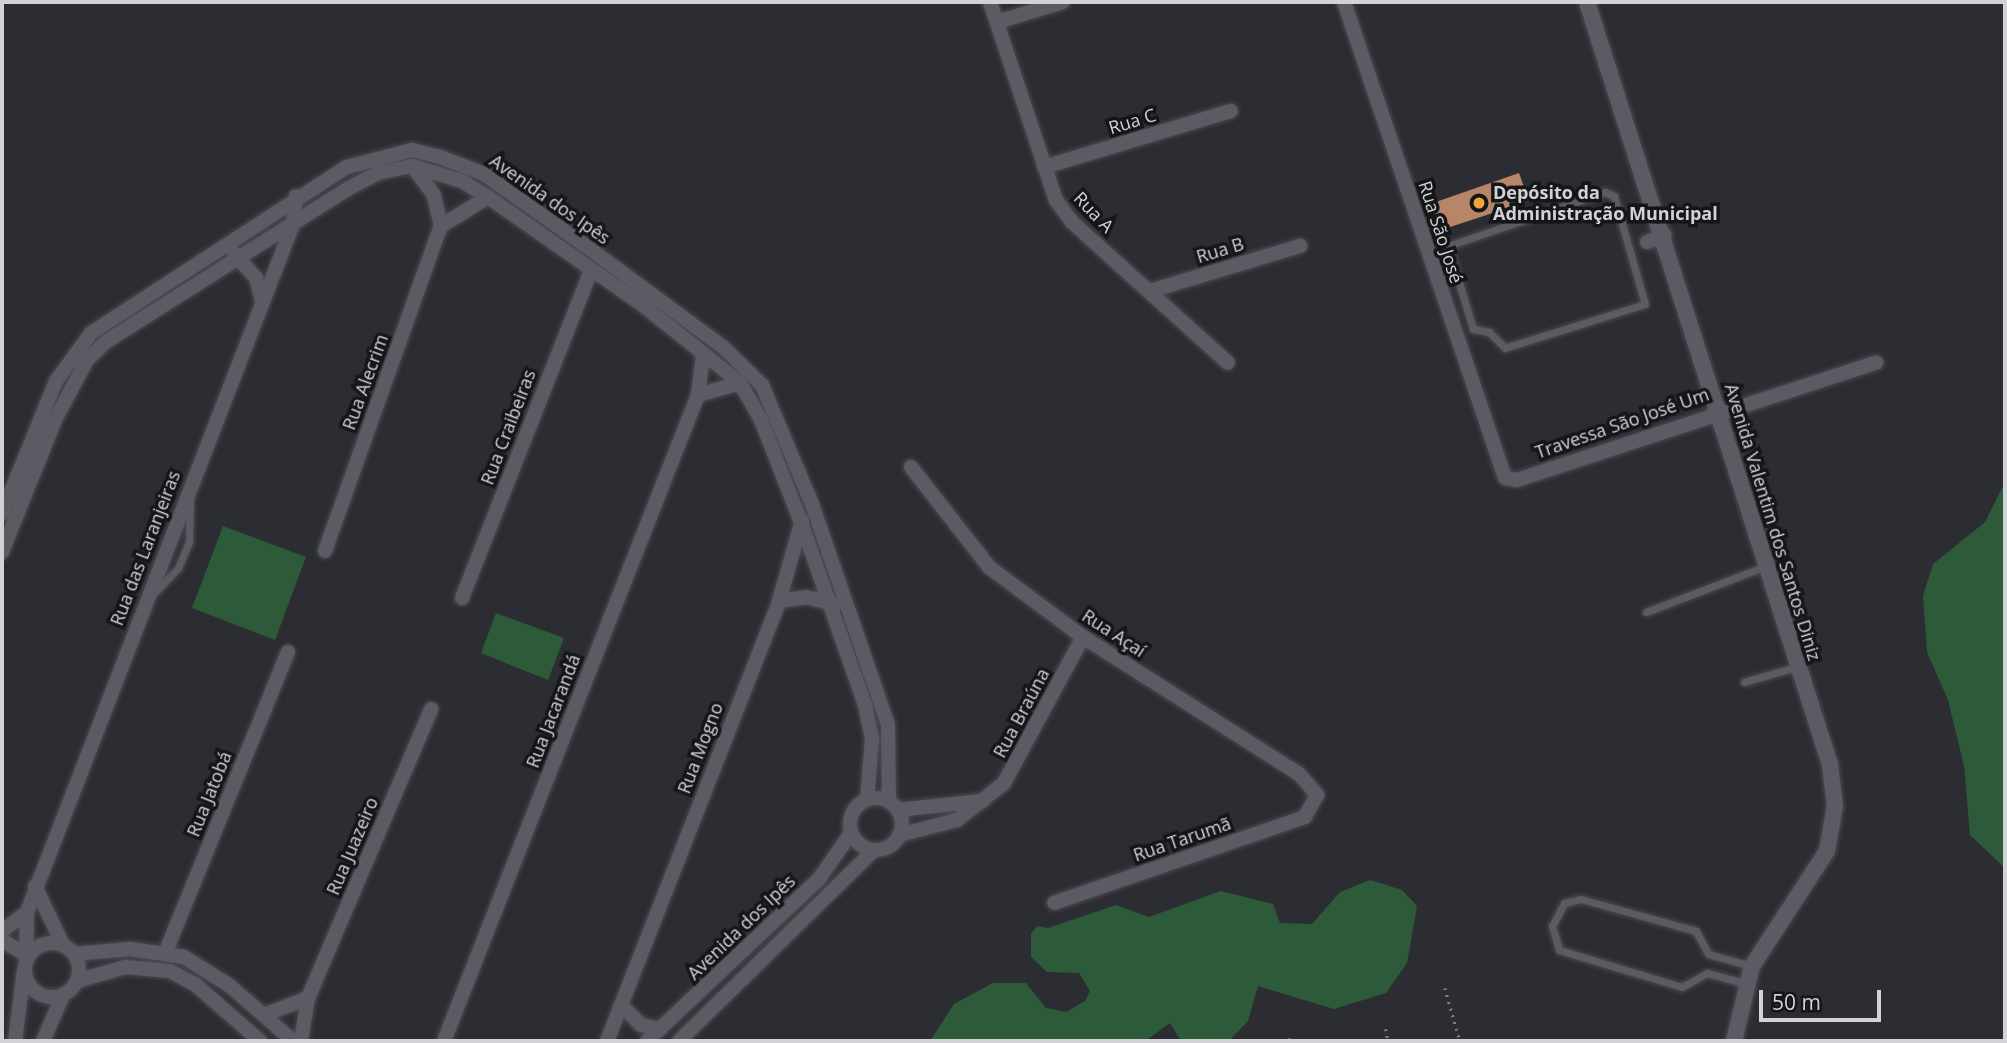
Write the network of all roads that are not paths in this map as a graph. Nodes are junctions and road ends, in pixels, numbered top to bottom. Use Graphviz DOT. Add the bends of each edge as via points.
graph roads {
  1 [pos="990,2"];
  2 [pos="1063,2"];
  3 [pos="1344,2"];
  4 [pos="1587,2"];
  5 [pos="997,22"];
  6 [pos="1231,111"];
  7 [pos="412,166"];
  8 [pos="1044,167"];
  9 [pos="296,196"];
  10 [pos="488,197"];
  11 [pos="293,224"];
  12 [pos="441,226"];
  13 [pos="1665,235"];
  14 [pos="1647,242"];
  15 [pos="221,244"];
  16 [pos="1300,246"];
  17 [pos="1631,247"];
  18 [pos="242,258"];
  19 [pos="591,270"];
  20 [pos="1150,291"];
  21 [pos="262,301"];
  22 [pos="703,354"];
  23 [pos="1228,363"];
  24 [pos="1876,363"];
  25 [pos="740,383"];
  26 [pos="698,395"];
  27 [pos="1719,410"];
  28 [pos="911,467"];
  29 [pos="1502,475"];
  30 [pos="811,504"];
  31 [pos="2,514"];
  32 [pos="801,522"];
  33 [pos="325,551"];
  34 [pos="2,552"];
  35 [pos="1767,566"];
  36 [pos="462,598"];
  37 [pos="779,601"];
  38 [pos="832,603"];
  39 [pos="847,605"];
  40 [pos="1646,612"];
  41 [pos="1083,637"];
  42 [pos="288,652"];
  43 [pos="1796,667"];
  44 [pos="1744,682"];
  45 [pos="431,709"];
  46 [pos="867,800"];
  47 [pos="985,800"];
  48 [pos="1316,804"];
  49 [pos="893,806"];
  50 [pos="851,833"];
  51 [pos="899,835"];
  52 [pos="874,850"];
  53 [pos="35,886"];
  54 [pos="1054,903"];
  55 [pos="27,912"];
  56 [pos="2,931"];
  57 [pos="2,940"];
  58 [pos="68,949"];
  59 [pos="166,951"];
  60 [pos="25,962"];
  61 [pos="1752,966"];
  62 [pos="77,981"];
  63 [pos="1744,983"];
  64 [pos="63,995"];
  65 [pos="308,998"];
  66 [pos="621,1005"];
  67 [pos="264,1015"];
  68 [pos="661,1029"];
  69 [pos="15,1041"];
  70 [pos="43,1041"];
  71 [pos="260,1041"];
  72 [pos="293,1041"];
  73 [pos="301,1041"];
  74 [pos="444,1041"];
  75 [pos="607,1041"];
  76 [pos="647,1041"];
  77 [pos="679,1041"];
  78 [pos="1734,1041"];
  1 -- 5 [label="street, Rua A"];
  2 -- 5 [label="street"];
  3 -- 29 [label="street, Rua São José"];
  4 -- 13 [label="street, Avenida Valentim dos Santos Diniz"];
  5 -- 8 [label="street, Rua A"];
  6 -- 8 [label="street, Rua C"];
  7 -- 10 [label="street, Avenida dos Ipês" via="462,181"];
  7 -- 11 [label="street, Avenida dos Ipês" via="378,173"];
  7 -- 12 [label="street" via="434,195"];
  8 -- 20 [label="street, Rua A" via="1056,200 1072,222"];
  9 -- 11 [label="street, Rua das Laranjeiras"];
  9 -- 15 [label="street, Avenida dos Ipês"];
  9 -- 30 [label="street, Avenida dos Ipês" via="347,167 382,154 412,150 484,174 747,369 779,419"];
  10 -- 12 [label="street"];
  10 -- 19 [label="street, Avenida dos Ipês"];
  11 -- 18 [label="street, Avenida dos Ipês"];
  11 -- 21 [label="street, Rua das Laranjeiras"];
  12 -- 33 [label="street, Rua Alecrim"];
  13 -- 14 [label="street"];
  13 -- 27 [label="street, Avenida Valentim dos Santos Diniz"];
  14 -- 17 [label="lane"];
  15 -- 18 [label="street"];
  15 -- 31 [label="street, Avenida dos Ipês" via="91,333 67,359"];
  16 -- 20 [label="street, Rua B"];
  17 -- 17 [label="lane" via="1645,304 1505,348 1489,332 1472,327 1447,251 1452,242 1605,192 1614,196"];
  18 -- 21 [label="street" via="256,278"];
  18 -- 34 [label="street, Avenida dos Ipês" via="163,304 87,360 56,418"];
  19 -- 22 [label="street, Avenida dos Ipês"];
  19 -- 36 [label="street, Rua Craibeiras"];
  20 -- 23 [label="street, Rua A"];
  21 -- 53 [label="street, Rua das Laranjeiras"];
  22 -- 25 [label="street, Avenida dos Ipês"];
  22 -- 26 [label="street, Rua Jacarandá"];
  24 -- 27 [label="street, Travessa São José Um"];
  25 -- 26 [label="street"];
  25 -- 32 [label="street, Avenida dos Ipês" via="761,420"];
  26 -- 74 [label="street, Rua Jacarandá"];
  27 -- 29 [label="street, Travessa São José Um" via="1517,480"];
  27 -- 35 [label="street, Avenida Valentim dos Santos Diniz"];
  28 -- 41 [label="street, Rua Açaí" via="989,567"];
  30 -- 32 [label="street, Rua Mogno"];
  30 -- 39 [label="street, Avenida dos Ipês"];
  32 -- 37 [label="street, Rua Mogno"];
  32 -- 38 [label="street, Avenida dos Ipês"];
  35 -- 40 [label="lane"];
  35 -- 43 [label="street, Avenida Valentim dos Santos Diniz"];
  37 -- 38 [label="street" via="806,597"];
  37 -- 66 [label="street, Rua Mogno"];
  38 -- 39 [label="street"];
  38 -- 46 [label="street, Avenida dos Ipês" via="872,739"];
  39 -- 49 [label="street, Avenida dos Ipês" via="888,725"];
  41 -- 47 [label="street, Rua Braúna" via="1021,755 1004,783"];
  41 -- 48 [label="street, Rua Açaí" via="1299,774 1312,785"];
  42 -- 59 [label="street, Rua Jatobá"];
  43 -- 44 [label="lane"];
  43 -- 61 [label="street, Avenida Valentim dos Santos Diniz" via="1830,765 1833,821 1818,869"];
  45 -- 65 [label="street, Rua Juazeiro"];
  46 -- 49 [label="street"];
  46 -- 50 [label="street, Avenida dos Ipês" via="852,813"];
  47 -- 49 [label="street"];
  47 -- 51 [label="street, Rua Braúna" via="957,820"];
  48 -- 54 [label="street, Rua Tarumã" via="1305,817"];
  49 -- 51 [label="street, Avenida dos Ipês"];
  50 -- 52 [label="street"];
  50 -- 68 [label="street, Avenida dos Ipês" via="819,879"];
  51 -- 52 [label="street"];
  52 -- 77 [label="street"];
  53 -- 55 [label="street, Rua das Laranjeiras"];
  53 -- 58 [label="street"];
  55 -- 56 [label="street"];
  55 -- 60 [label="street, Rua das Laranjeiras"];
  57 -- 60 [label="street"];
  58 -- 59 [label="street"];
  58 -- 60 [label="street" via="41,945"];
  58 -- 62 [label="street"];
  59 -- 67 [label="street" via="218,979"];
  60 -- 64 [label="street" via="36,993"];
  60 -- 69 [label="street"];
  61 -- 63 [label="street, Avenida Valentim dos Santos Diniz"];
  61 -- 63 [label="lane" via="1708,954 1696,931 1581,899 1564,903 1554,920 1551,935 1559,950 1682,987 1707,973"];
  62 -- 64 [label="street"];
  62 -- 71 [label="street" via="125,967 170,971 197,985"];
  63 -- 78 [label="street, Avenida Valentim dos Santos Diniz"];
  64 -- 70 [label="street"];
  65 -- 67 [label="street"];
  65 -- 73 [label="street, Rua Juazeiro"];
  66 -- 68 [label="street" via="641,1025"];
  66 -- 75 [label="street, Rua Mogno"];
  67 -- 72 [label="street"];
  68 -- 76 [label="street, Avenida dos Ipês"];
}
